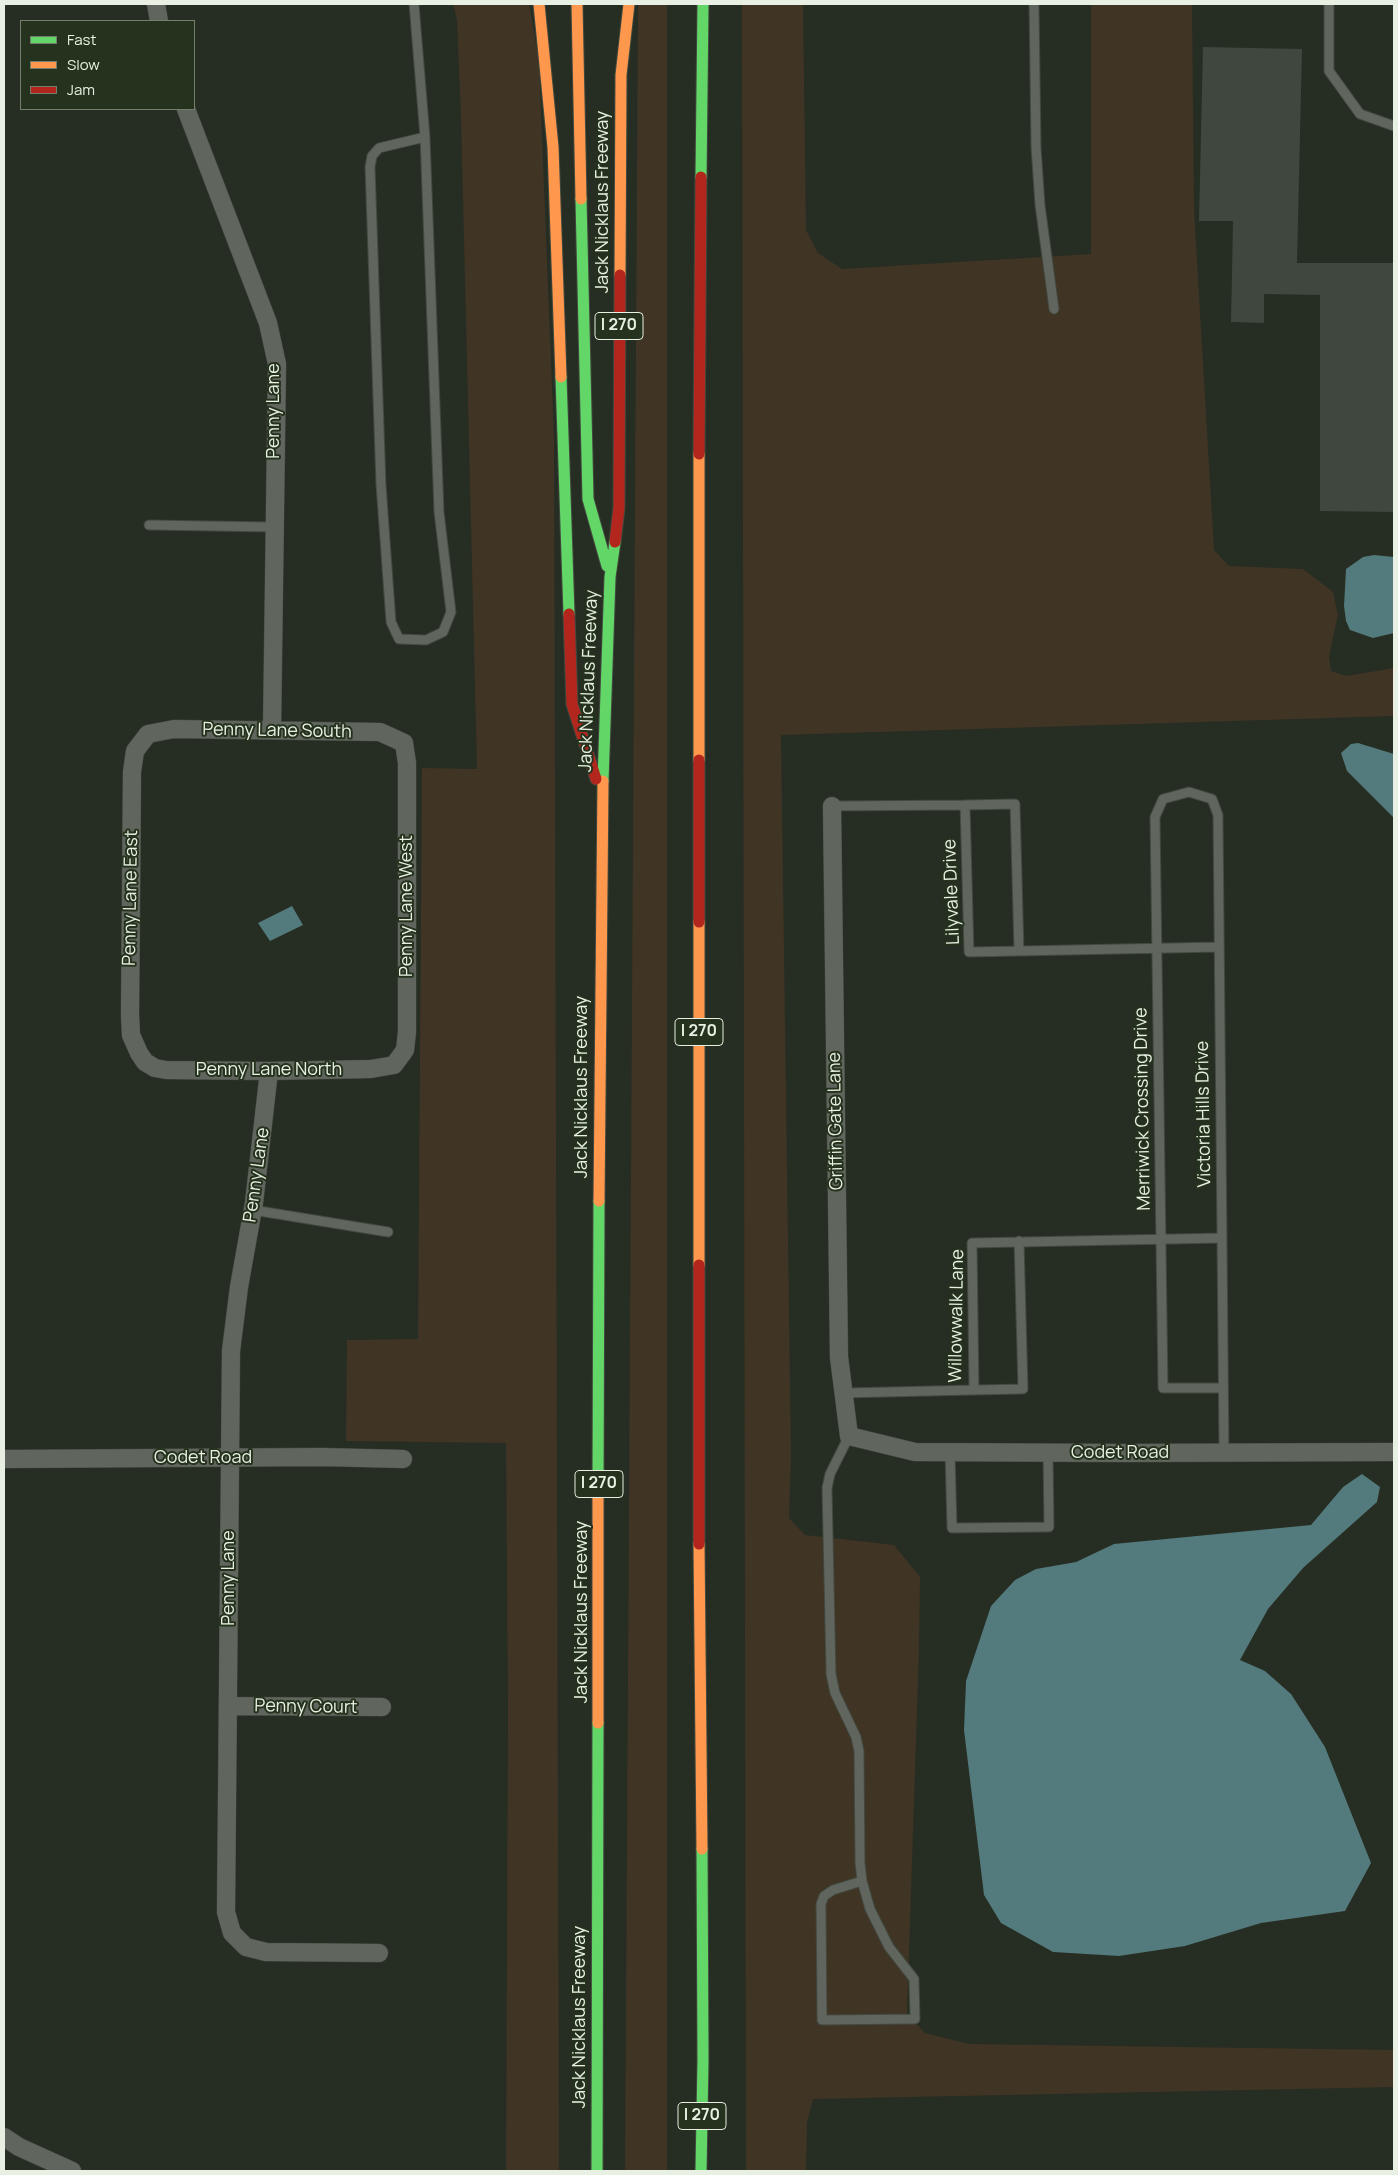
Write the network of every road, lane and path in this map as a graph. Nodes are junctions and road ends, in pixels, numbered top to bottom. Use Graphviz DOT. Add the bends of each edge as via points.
graph roads {
  1 [pos="156,4"];
  2 [pos="414,4"];
  3 [pos="539,4"];
  4 [pos="577,4"];
  5 [pos="629,4"];
  6 [pos="703,4"];
  7 [pos="1034,4"];
  8 [pos="1329,4"];
  9 [pos="159,20"];
  10 [pos="615,22"];
  11 [pos="621,75"];
  12 [pos="186,110"];
  13 [pos="1394,126"];
  14 [pos="425,138"];
  15 [pos="1054,309"];
  16 [pos="150,525"];
  17 [pos="273,527"];
  18 [pos="610,577"];
  19 [pos="272,730"];
  20 [pos="148,734"];
  21 [pos="404,743"];
  22 [pos="1189,792"];
  23 [pos="602,797"];
  24 [pos="965,805"];
  25 [pos="832,806"];
  26 [pos="1219,947"];
  27 [pos="1158,948"];
  28 [pos="1019,951"];
  29 [pos="145,1062"];
  30 [pos="394,1065"];
  31 [pos="269,1071"];
  32 [pos="253,1210"];
  33 [pos="388,1232"];
  34 [pos="1161,1238"];
  35 [pos="1222,1238"];
  36 [pos="1019,1241"];
  37 [pos="1224,1388"];
  38 [pos="974,1390"];
  39 [pos="844,1393"];
  40 [pos="849,1436"];
  41 [pos="950,1452"];
  42 [pos="1394,1452"];
  43 [pos="1048,1453"];
  44 [pos="1224,1453"];
  45 [pos="230,1458"];
  46 [pos="4,1459"];
  47 [pos="403,1459"];
  48 [pos="228,1706"];
  49 [pos="382,1707"];
  50 [pos="862,1881"];
  51 [pos="379,1953"];
  52 [pos="4,2136"];
  53 [pos="72,2171"];
  54 [pos="597,2171"];
  55 [pos="701,2171"];
  1 -- 9 [label="street"];
  2 -- 14 [label="lane"];
  3 -- 23 [label="highway" via="553,147 572,704"];
  4 -- 18 [label="highway" via="588,499"];
  5 -- 11 [label="highway, Jack Nicklaus Freeway / I 270"];
  6 -- 55 [label="highway, I 270" via="699,425"];
  7 -- 15 [label="lane" via="1036,147"];
  8 -- 13 [label="lane" via="1329,71 1360,114"];
  10 -- 11 [label="highway"];
  11 -- 18 [label="highway, Jack Nicklaus Freeway / I 270" via="619,508"];
  12 -- 17 [label="street, Penny Lane" via="268,322 277,364"];
  14 -- 14 [label="lane" via="439,512 451,612 443,632 426,640 399,639 391,622 381,485 370,167 372,156 379,148"];
  16 -- 17 [label="lane"];
  17 -- 19 [label="street, Penny Lane"];
  18 -- 23 [label="highway, Jack Nicklaus Freeway / I 270"];
  19 -- 20 [label="street, Penny Lane South" via="174,729"];
  19 -- 21 [label="street, Penny Lane South" via="380,732"];
  20 -- 29 [label="street, Penny Lane East" via="135,751 132,772 131,1035"];
  21 -- 30 [label="street, Penny Lane West" via="407,763 407,1032 405,1050"];
  22 -- 26 [label="lane, Victoria Hills Drive" via="1212,799 1218,815"];
  22 -- 27 [label="lane, Merriwick Crossing Drive" via="1162,799 1155,817"];
  23 -- 54 [label="highway, Jack Nicklaus Freeway / I 270"];
  24 -- 25 [label="lane"];
  24 -- 28 [label="lane, Lilyvale Drive" via="969,952"];
  24 -- 28 [label="lane" via="1015,804"];
  25 -- 39 [label="street, Griffin Gate Lane" via="839,1357"];
  26 -- 27 [label="lane, Lilyvale Drive"];
  26 -- 35 [label="lane, Victoria Hills Drive"];
  27 -- 28 [label="lane, Lilyvale Drive"];
  27 -- 34 [label="lane, Merriwick Crossing Drive"];
  29 -- 31 [label="street, Penny Lane North" via="166,1070"];
  30 -- 31 [label="street, Penny Lane North" via="370,1069"];
  31 -- 32 [label="street, Penny Lane"];
  32 -- 33 [label="lane"];
  32 -- 45 [label="street, Penny Lane" via="231,1351"];
  34 -- 35 [label="lane, Willowwalk Lane"];
  34 -- 36 [label="lane, Willowwalk Lane"];
  34 -- 37 [label="lane, Merriwick Crossing Drive" via="1163,1388"];
  35 -- 37 [label="lane, Victoria Hills Drive"];
  36 -- 38 [label="lane, Willowwalk Lane" via="972,1242"];
  36 -- 38 [label="lane" via="1023,1390"];
  37 -- 44 [label="lane, Victoria Hills Drive"];
  38 -- 39 [label="lane, Willowwalk Lane"];
  39 -- 40 [label="street, Griffin Gate Lane"];
  40 -- 41 [label="street, Codet Road" via="915,1452"];
  40 -- 50 [label="lane" via="830,1474 827,1488 831,1674 835,1693 856,1737 859,1751"];
  41 -- 43 [label="street, Codet Road"];
  41 -- 43 [label="lane" via="952,1528 1049,1527"];
  42 -- 44 [label="street, Codet Road"];
  43 -- 44 [label="street, Codet Road"];
  45 -- 46 [label="street, Codet Road"];
  45 -- 47 [label="street, Codet Road"];
  45 -- 48 [label="street, Penny Lane"];
  48 -- 49 [label="street, Penny Court"];
  48 -- 51 [label="street, Penny Lane" via="226,1912 232,1932 246,1947 266,1952"];
  50 -- 50 [label="lane" via="870,1909 889,1947 914,1979 915,2019 822,2020 821,1904 824,1896 833,1890"];
  52 -- 53 [label="street" via="19,2147"];
}
